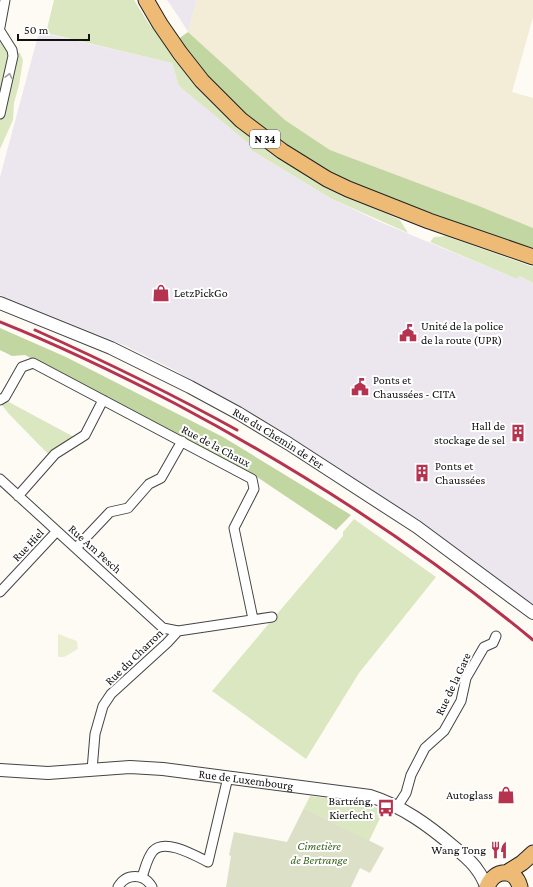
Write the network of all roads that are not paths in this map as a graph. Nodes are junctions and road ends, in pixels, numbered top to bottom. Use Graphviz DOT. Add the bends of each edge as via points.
graph roads {
  1 [pos="6,0"];
  2 [pos="146,0"];
  3 [pos="0,27"];
  4 [pos="0,31"];
  5 [pos="0,114"];
  6 [pos="532,257"];
  7 [pos="0,303"];
  8 [pos="0,400"];
  9 [pos="103,400"];
  10 [pos="182,441"];
  11 [pos="0,479"];
  12 [pos="18,496"];
  13 [pos="57,531"];
  14 [pos="76,548"];
  15 [pos="0,592"];
  16 [pos="533,614"];
  17 [pos="272,617"];
  18 [pos="253,619"];
  19 [pos="178,631"];
  20 [pos="496,636"];
  21 [pos="0,770"];
  22 [pos="92,770"];
  23 [pos="228,777"];
  24 [pos="397,806"];
  25 [pos="533,853"];
  26 [pos="533,857"];
  27 [pos="472,862"];
  28 [pos="503,873"];
  29 [pos="142,877"];
  30 [pos="520,886"];
  31 [pos="118,887"];
  32 [pos="152,887"];
  33 [pos="487,887"];
  1 -- 3 [label="street"];
  2 -- 6 [label="main road, N 34" via="180,53 202,81 241,120 282,152 348,189"];
  5 -- 4 [label="street, one-way" via="13,56"];
  7 -- 16 [label="street, Rue du Chemin de Fer" via="111,348 238,413 416,527"];
  8 -- 9 [label="street, Rue de la Chaux" via="5,397 22,367 33,363"];
  9 -- 10 [label="street, Rue de la Chaux"];
  9 -- 12 [label="street" via="85,435 55,454"];
  10 -- 14 [label="street" via="161,478 149,484 128,508 110,512"];
  10 -- 18 [label="street, Rue de la Chaux" via="252,479 254,490 234,528"];
  11 -- 12 [label="street, Rue Am Pesch"];
  12 -- 13 [label="street, Rue Am Pesch"];
  13 -- 14 [label="street, Rue Am Pesch"];
  13 -- 15 [label="street, Rue Hiel"];
  14 -- 19 [label="street, Rue Am Pesch" via="163,628"];
  17 -- 18 [label="street, Rue du Charron"];
  18 -- 19 [label="street, Rue du Charron"];
  19 -- 22 [label="street, Rue du Charron" via="112,694 103,706 95,734"];
  20 -- 24 [label="street, Rue de la Gare" via="493,643 484,647 466,678 461,701 444,731 425,748 411,775 406,793"];
  21 -- 22 [label="street, Rue de Luxembourg" via="48,773"];
  22 -- 23 [label="street, Rue de Luxembourg" via="130,767"];
  23 -- 24 [label="street, Rue de Luxembourg" via="370,796"];
  23 -- 29 [label="street" via="208,862 175,848 160,846 149,857"];
  24 -- 27 [label="street, Rue de Luxembourg" via="422,821"];
  25 -- 28 [label="main road" via="522,863"];
  26 -- 30 [label="main road"];
  27 -- 28 [label="street, Rue de Luxembourg"];
  27 -- 33 [label="street, Rue de Luxembourg"];
  28 -- 30 [label="main road" via="515,877"];
  28 -- 33 [label="main road" via="494,876"];
  29 -- 31 [label="street" via="127,878"];
  29 -- 32 [label="street"];
}
